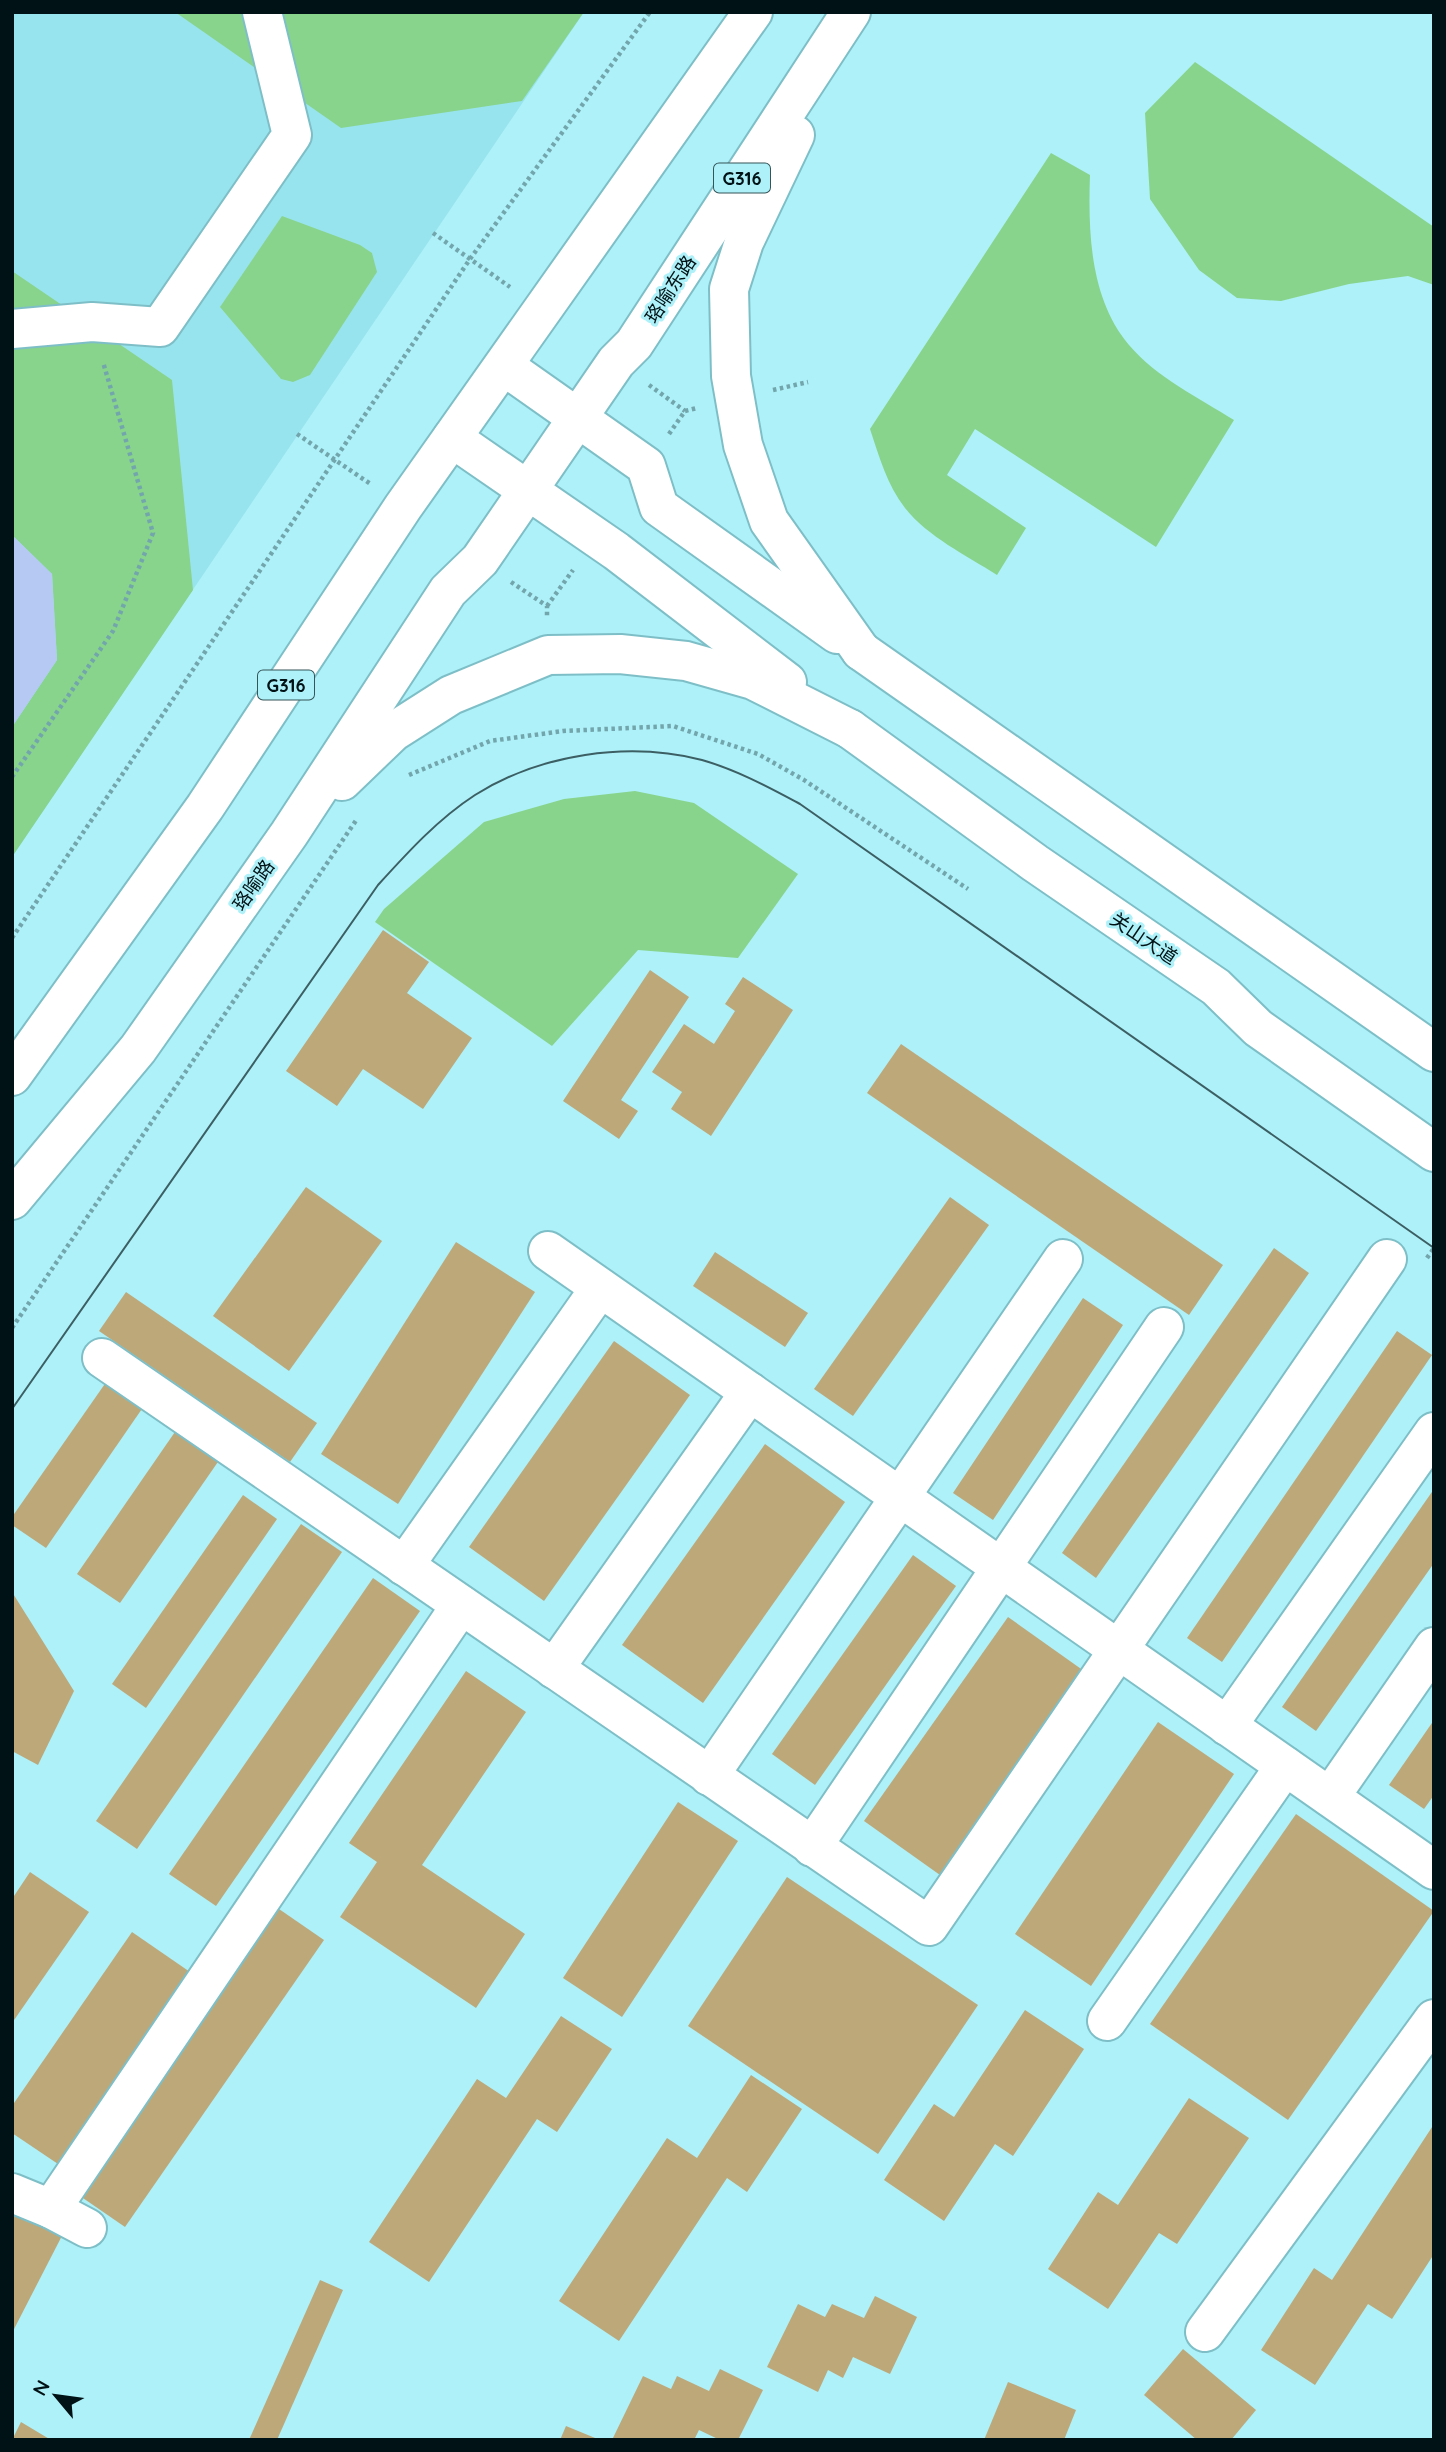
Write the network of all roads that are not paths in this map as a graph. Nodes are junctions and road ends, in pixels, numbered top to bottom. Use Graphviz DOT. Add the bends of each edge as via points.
graph roads {
  1 [pos="262,12"];
  2 [pos="753,12"];
  3 [pos="852,12"];
  4 [pos="12,329"];
  5 [pos="504,366"];
  6 [pos="577,418"];
  7 [pos="452,438"];
  8 [pos="528,490"];
  9 [pos="480,560"];
  10 [pos="861,651"];
  11 [pos="850,729"];
  12 [pos="289,834"];
  13 [pos="1434,1052"];
  14 [pos="12,1076"];
  15 [pos="1434,1152"];
  16 [pos="12,1199"];
  17 [pos="548,1251"];
  18 [pos="1063,1259"];
  19 [pos="1387,1259"];
  20 [pos="600,1288"];
  21 [pos="1164,1327"];
  22 [pos="102,1358"];
  23 [pos="750,1392"];
  24 [pos="1434,1432"];
  25 [pos="901,1496"];
  26 [pos="404,1566"];
  27 [pos="1003,1567"];
  28 [pos="461,1605"];
  29 [pos="1434,1647"];
  30 [pos="1119,1650"];
  31 [pos="554,1669"];
  32 [pos="1227,1726"];
  33 [pos="1285,1766"];
  34 [pos="709,1776"];
  35 [pos="1329,1797"];
  36 [pos="812,1847"];
  37 [pos="1434,1870"];
  38 [pos="1434,2020"];
  39 [pos="1107,2021"];
  40 [pos="12,2193"];
  41 [pos="51,2209"];
  42 [pos="87,2228"];
  43 [pos="1205,2332"];
  1 -- 4 [label="main road" via="292,135 160,327 92,322"];
  2 -- 5 [label="main road, G316"];
  3 -- 6 [label="main road, 珞喻东路 / G316" via="634,344"];
  3 -- 10 [label="main road" via="744,242 729,289 734,399 743,445 769,521"];
  5 -- 6 [label="main road"];
  5 -- 7 [label="main road, G316"];
  6 -- 8 [label="main road, 珞喻东路 / G316"];
  6 -- 10 [label="main road" via="646,466 659,507"];
  7 -- 8 [label="main road"];
  7 -- 14 [label="main road, G316" via="205,807"];
  8 -- 9 [label="main road, 珞喻东路 / G316"];
  8 -- 11 [label="main road"];
  9 -- 12 [label="main road, 珞喻路 / G316" via="448,591"];
  10 -- 13 [label="main road"];
  11 -- 12 [label="main road" via="753,680 686,661 620,654 548,655 452,695 393,732"];
  11 -- 15 [label="main road, 关山大道" via="1216,987 1258,1028"];
  12 -- 16 [label="main road, 珞喻路 / G316" via="138,1049"];
  17 -- 20 [label="main road"];
  18 -- 25 [label="main road"];
  19 -- 30 [label="main road"];
  20 -- 23 [label="main road"];
  20 -- 26 [label="main road"];
  21 -- 27 [label="main road"];
  22 -- 26 [label="main road"];
  23 -- 25 [label="main road"];
  23 -- 31 [label="main road"];
  24 -- 32 [label="main road"];
  25 -- 27 [label="main road"];
  25 -- 34 [label="main road"];
  26 -- 28 [label="main road"];
  27 -- 30 [label="main road"];
  27 -- 36 [label="main road"];
  28 -- 31 [label="main road"];
  28 -- 41 [label="main road"];
  29 -- 35 [label="main road"];
  30 -- 32 [label="main road"];
  30 -- 36 [label="main road" via="929,1926"];
  31 -- 34 [label="main road"];
  32 -- 33 [label="main road"];
  33 -- 35 [label="main road"];
  33 -- 39 [label="main road"];
  34 -- 36 [label="main road"];
  35 -- 37 [label="main road"];
  38 -- 43 [label="main road"];
  40 -- 41 [label="main road"];
  41 -- 42 [label="main road"];
}
